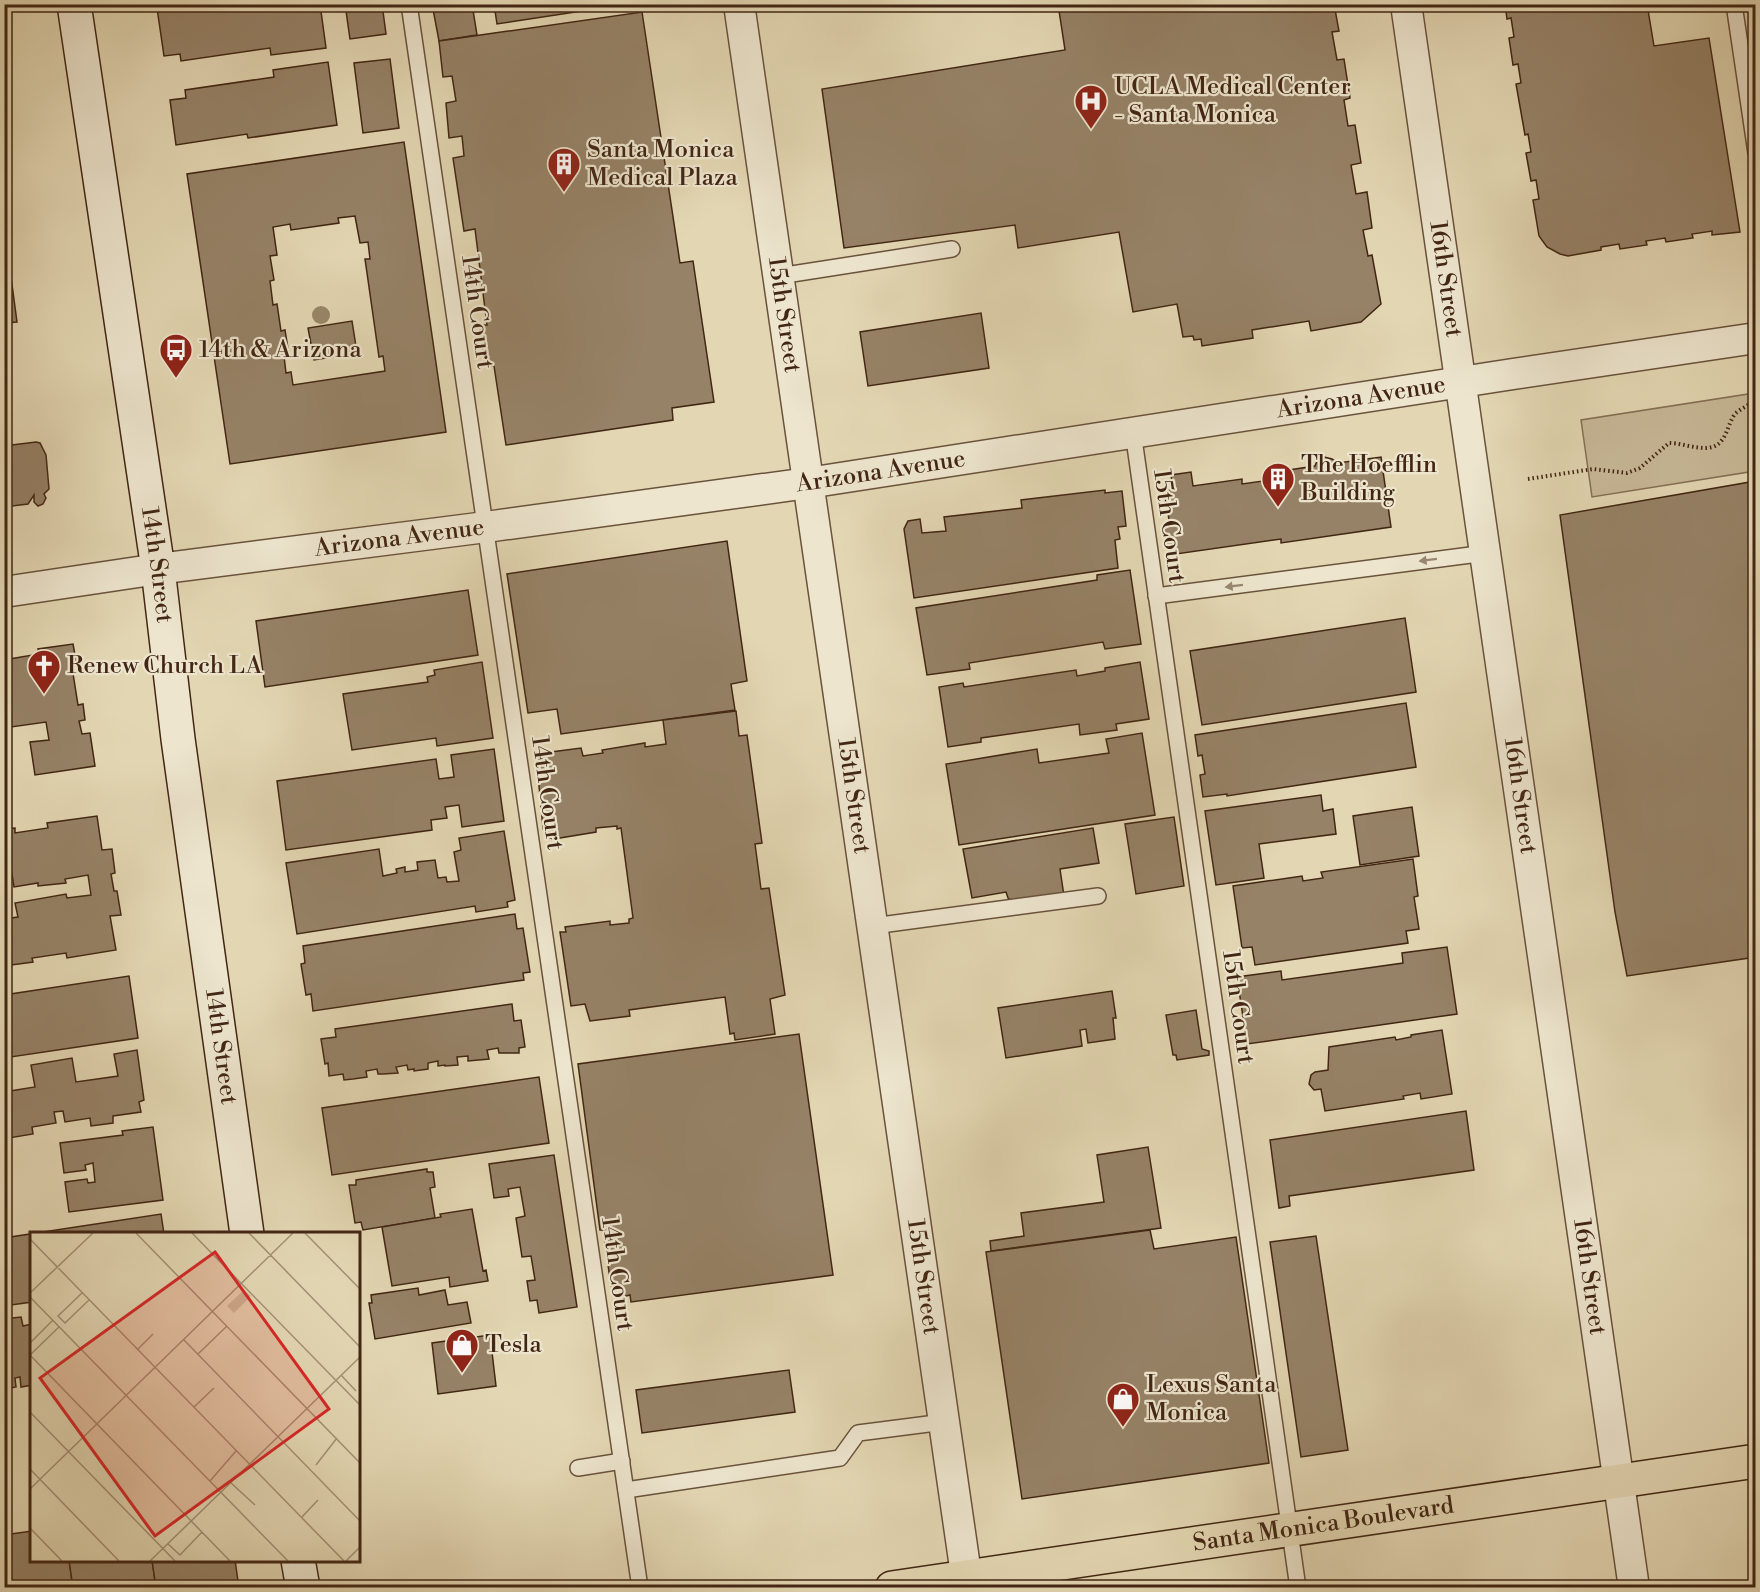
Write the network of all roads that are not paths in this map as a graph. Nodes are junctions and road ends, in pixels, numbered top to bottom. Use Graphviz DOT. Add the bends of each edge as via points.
graph roads {
  1 [pos="74,4"];
  2 [pos="409,4"];
  3 [pos="739,4"];
  4 [pos="1406,4"];
  5 [pos="1734,4"];
  6 [pos="1755,153"];
  7 [pos="952,249"];
  8 [pos="779,276"];
  9 [pos="1755,338"];
  10 [pos="1461,381"];
  11 [pos="1133,432"];
  12 [pos="808,483"];
  13 [pos="486,527"];
  14 [pos="1486,553"];
  15 [pos="158,569"];
  16 [pos="4,592"];
  17 [pos="1156,596"];
  18 [pos="1098,896"];
  19 [pos="873,926"];
  20 [pos="247,1232"];
  21 [pos="944,1422"];
  22 [pos="622,1461"];
  23 [pos="1755,1461"];
  24 [pos="578,1467"];
  25 [pos="1619,1481"];
  26 [pos="626,1490"];
  27 [pos="1290,1528"];
  28 [pos="298,1562"];
  29 [pos="967,1582"];
  30 [pos="303,1587"];
  31 [pos="640,1587"];
  32 [pos="892,1587"];
  33 [pos="1298,1587"];
  34 [pos="1634,1587"];
  1 -- 15 [label="street, 14th Street"];
  2 -- 13 [label="lane, 14th Court"];
  3 -- 8 [label="street, 15th Street"];
  4 -- 10 [label="street, 16th Street"];
  5 -- 6 [label="lane"];
  7 -- 8 [label="lane"];
  8 -- 12 [label="street, 15th Street"];
  9 -- 10 [label="street, Arizona Avenue"];
  10 -- 11 [label="street, Arizona Avenue"];
  10 -- 14 [label="street, 16th Street"];
  11 -- 12 [label="street, Arizona Avenue"];
  11 -- 17 [label="lane, 15th Court"];
  12 -- 13 [label="street, Arizona Avenue"];
  12 -- 19 [label="street, 15th Street"];
  13 -- 15 [label="street, Arizona Avenue"];
  13 -- 22 [label="lane, 14th Court"];
  14 -- 17 [label="lane, one-way"];
  14 -- 25 [label="street, 16th Street"];
  15 -- 16 [label="street, Arizona Avenue"];
  15 -- 20 [label="street, 14th Street"];
  17 -- 27 [label="lane, 15th Court"];
  18 -- 19 [label="lane"];
  19 -- 21 [label="street, 15th Street"];
  21 -- 26 [label="lane" via="858,1433 840,1458"];
  21 -- 29 [label="street, 15th Street"];
  22 -- 24 [label="lane"];
  22 -- 26 [label="lane, 14th Court"];
  23 -- 25 [label="main road, Santa Monica Boulevard"];
  25 -- 27 [label="main road, Santa Monica Boulevard"];
  25 -- 34 [label="street, 16th Street"];
  26 -- 31 [label="lane, 14th Court"];
  27 -- 29 [label="main road, Santa Monica Boulevard"];
  27 -- 33 [label="lane, 15th Court"];
  28 -- 30 [label="street"];
  29 -- 32 [label="main road, Santa Monica Boulevard"];
}
